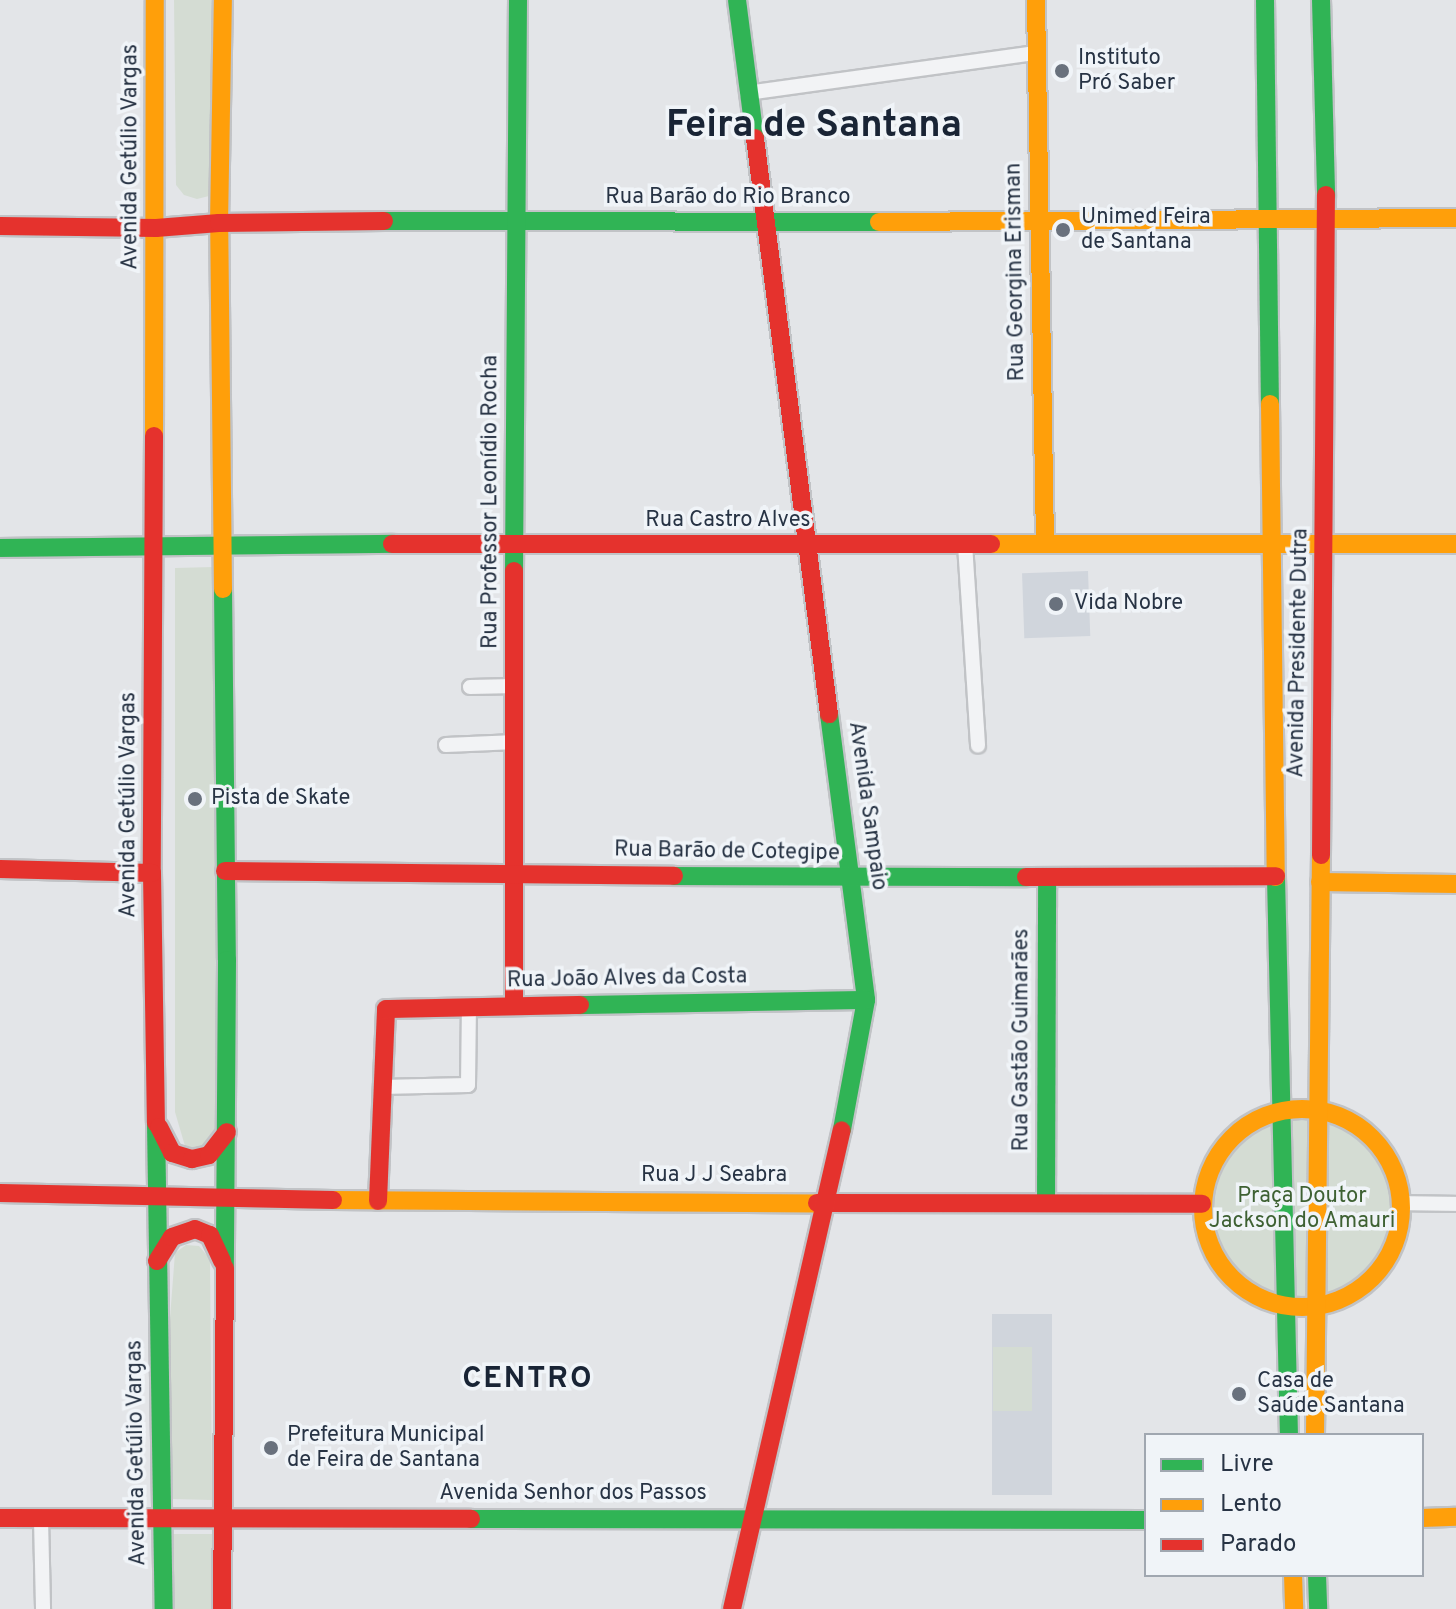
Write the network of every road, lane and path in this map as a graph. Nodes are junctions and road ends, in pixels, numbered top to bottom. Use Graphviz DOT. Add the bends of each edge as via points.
graph roads {
  1 [pos="155,0"];
  2 [pos="223,0"];
  3 [pos="518,0"];
  4 [pos="737,0"];
  5 [pos="1036,0"];
  6 [pos="1265,0"];
  7 [pos="1321,0"];
  8 [pos="1036,53"];
  9 [pos="747,93"];
  10 [pos="1327,216"];
  11 [pos="1267,217"];
  12 [pos="1456,218"];
  13 [pos="1039,219"];
  14 [pos="514,220"];
  15 [pos="219,223"];
  16 [pos="765,224"];
  17 [pos="0,226"];
  18 [pos="156,228"];
  19 [pos="514,543"];
  20 [pos="1272,543"];
  21 [pos="1324,543"];
  22 [pos="225,544"];
  23 [pos="965,544"];
  24 [pos="1045,544"];
  25 [pos="1456,544"];
  26 [pos="806,545"];
  27 [pos="0,548"];
  28 [pos="152,548"];
  29 [pos="516,686"];
  30 [pos="470,687"];
  31 [pos="516,742"];
  32 [pos="446,745"];
  33 [pos="978,746"];
  34 [pos="0,869"];
  35 [pos="225,871"];
  36 [pos="516,872"];
  37 [pos="152,873"];
  38 [pos="1276,876"];
  39 [pos="853,878"];
  40 [pos="1047,878"];
  41 [pos="1320,882"];
  42 [pos="1456,884"];
  43 [pos="866,1000"];
  44 [pos="514,1005"];
  45 [pos="469,1006"];
  46 [pos="381,1087"];
  47 [pos="1320,1109"];
  48 [pos="1282,1110"];
  49 [pos="158,1126"];
  50 [pos="227,1132"];
  51 [pos="0,1193"];
  52 [pos="156,1198"];
  53 [pos="225,1199"];
  54 [pos="823,1200"];
  55 [pos="378,1201"];
  56 [pos="1046,1203"];
  57 [pos="1401,1203"];
  58 [pos="1202,1204"];
  59 [pos="1456,1204"];
  60 [pos="157,1261"];
  61 [pos="224,1266"];
  62 [pos="1285,1307"];
  63 [pos="1315,1307"];
  64 [pos="1289,1433"];
  65 [pos="1315,1433"];
  66 [pos="751,1517"];
  67 [pos="1456,1517"];
  68 [pos="0,1518"];
  69 [pos="1424,1518"];
  70 [pos="41,1519"];
  71 [pos="223,1520"];
  72 [pos="1144,1520"];
  73 [pos="163,1521"];
  74 [pos="1293,1577"];
  75 [pos="1317,1577"];
  76 [pos="43,1609"];
  77 [pos="164,1609"];
  78 [pos="222,1609"];
  79 [pos="732,1609"];
  80 [pos="1294,1609"];
  81 [pos="1318,1609"];
  1 -- 18 [label="main road, Avenida Getúlio Vargas"];
  2 -- 15 [label="main road"];
  3 -- 14 [label="main road, Rua Professor Leonídio Rocha"];
  4 -- 9 [label="main road, Avenida Sampaio"];
  5 -- 8 [label="main road, Rua Georgina Erisman"];
  6 -- 11 [label="main road, Avenida Presidente Dutra"];
  7 -- 10 [label="main road, Avenida Presidente Dutra"];
  8 -- 9 [label="street"];
  8 -- 13 [label="main road, Rua Georgina Erisman"];
  9 -- 16 [label="main road, Avenida Sampaio"];
  10 -- 11 [label="main road, Rua Barão do Rio Branco"];
  10 -- 12 [label="main road, Rua Barão do Rio Branco"];
  10 -- 21 [label="main road, Avenida Presidente Dutra"];
  11 -- 13 [label="main road, Rua Barão do Rio Branco"];
  11 -- 20 [label="main road, Avenida Presidente Dutra"];
  13 -- 16 [label="main road, Rua Barão do Rio Branco"];
  13 -- 24 [label="main road, Rua Georgina Erisman"];
  14 -- 15 [label="main road, Rua Barão do Rio Branco"];
  14 -- 16 [label="main road, Rua Barão do Rio Branco"];
  14 -- 19 [label="main road, Rua Professor Leonídio Rocha"];
  15 -- 18 [label="main road, Rua Barão do Rio Branco"];
  15 -- 22 [label="main road"];
  16 -- 26 [label="main road, Avenida Sampaio"];
  17 -- 18 [label="main road, Rua Barão do Rio Branco"];
  18 -- 28 [label="main road, Avenida Getúlio Vargas"];
  19 -- 22 [label="main road, Rua Castro Alves"];
  19 -- 26 [label="main road, Rua Castro Alves"];
  19 -- 29 [label="main road, Rua Professor Leonídio Rocha"];
  20 -- 21 [label="main road, Rua Castro Alves"];
  20 -- 24 [label="main road, Rua Castro Alves"];
  20 -- 38 [label="main road, Avenida Presidente Dutra"];
  21 -- 25 [label="main road, Rua Castro Alves"];
  21 -- 41 [label="main road, Avenida Presidente Dutra"];
  22 -- 28 [label="main road, Rua Castro Alves"];
  22 -- 35 [label="main road"];
  23 -- 24 [label="main road, Rua Castro Alves"];
  23 -- 26 [label="main road, Rua Castro Alves"];
  23 -- 33 [label="street"];
  26 -- 39 [label="main road, Avenida Sampaio"];
  27 -- 28 [label="main road, Rua Castro Alves"];
  28 -- 37 [label="main road, Avenida Getúlio Vargas"];
  29 -- 30 [label="street"];
  29 -- 31 [label="main road, Rua Professor Leonídio Rocha"];
  31 -- 32 [label="street"];
  31 -- 36 [label="main road, Rua Professor Leonídio Rocha"];
  34 -- 37 [label="main road"];
  35 -- 36 [label="main road, Rua Barão de Cotegipe"];
  35 -- 50 [label="main road"];
  36 -- 39 [label="main road, Rua Barão de Cotegipe"];
  36 -- 44 [label="main road, Rua Professor Leonídio Rocha"];
  37 -- 49 [label="main road, Avenida Getúlio Vargas"];
  38 -- 40 [label="main road, Rua Barão de Cotegipe"];
  38 -- 48 [label="main road, Avenida Presidente Dutra"];
  39 -- 40 [label="main road, Rua Barão de Cotegipe"];
  39 -- 43 [label="main road, Avenida Sampaio"];
  40 -- 56 [label="main road, Rua Gastão Guimarães"];
  41 -- 42 [label="main road"];
  41 -- 47 [label="main road, Avenida Presidente Dutra"];
  43 -- 44 [label="main road, Rua João Alves da Costa"];
  43 -- 54 [label="main road, Avenida Sampaio" via="853,1081"];
  44 -- 45 [label="main road, Rua João Alves da Costa"];
  45 -- 46 [label="main road, Rua João Alves da Costa" via="389,1008 383,1015"];
  45 -- 46 [label="street" via="468,1085"];
  46 -- 55 [label="main road"];
  47 -- 48 [label="main road"];
  47 -- 57 [label="main road" via="1348,1120 1381,1148 1394,1172"];
  47 -- 63 [label="main road, Avenida Presidente Dutra"];
  48 -- 58 [label="main road" via="1231,1137 1211,1169"];
  48 -- 62 [label="main road, Avenida Presidente Dutra"];
  49 -- 50 [label="main road" via="172,1153 192,1159 209,1155"];
  49 -- 52 [label="main road, Avenida Getúlio Vargas"];
  50 -- 53 [label="main road"];
  51 -- 52 [label="main road, Rua J J Seabra"];
  52 -- 53 [label="main road, Rua J J Seabra"];
  52 -- 60 [label="main road, Avenida Getúlio Vargas"];
  53 -- 55 [label="main road, Rua J J Seabra"];
  53 -- 61 [label="main road"];
  54 -- 55 [label="main road, Rua J J Seabra"];
  54 -- 56 [label="main road, Rua J J Seabra"];
  54 -- 66 [label="main road, Avenida Sampaio"];
  56 -- 58 [label="main road, Rua J J Seabra"];
  57 -- 59 [label="street"];
  57 -- 63 [label="main road" via="1400,1227 1382,1268 1349,1296"];
  58 -- 62 [label="main road" via="1208,1243 1228,1275 1262,1300"];
  60 -- 61 [label="main road" via="172,1237 195,1229 210,1235"];
  60 -- 73 [label="main road, Avenida Getúlio Vargas"];
  61 -- 71 [label="main road"];
  62 -- 63 [label="main road"];
  62 -- 64 [label="main road, Avenida Presidente Dutra"];
  63 -- 65 [label="main road, Avenida Presidente Dutra"];
  66 -- 71 [label="main road, Avenida Senhor dos Passos"];
  66 -- 72 [label="main road, Avenida Senhor dos Passos"];
  66 -- 79 [label="main road, Avenida Sampaio"];
  67 -- 69 [label="main road"];
  68 -- 70 [label="main road, Avenida Senhor dos Passos"];
  70 -- 73 [label="main road, Avenida Senhor dos Passos"];
  70 -- 76 [label="street"];
  71 -- 73 [label="main road, Avenida Senhor dos Passos"];
  71 -- 78 [label="main road"];
  73 -- 77 [label="main road, Avenida Getúlio Vargas"];
  74 -- 80 [label="main road"];
  75 -- 81 [label="main road"];
}
